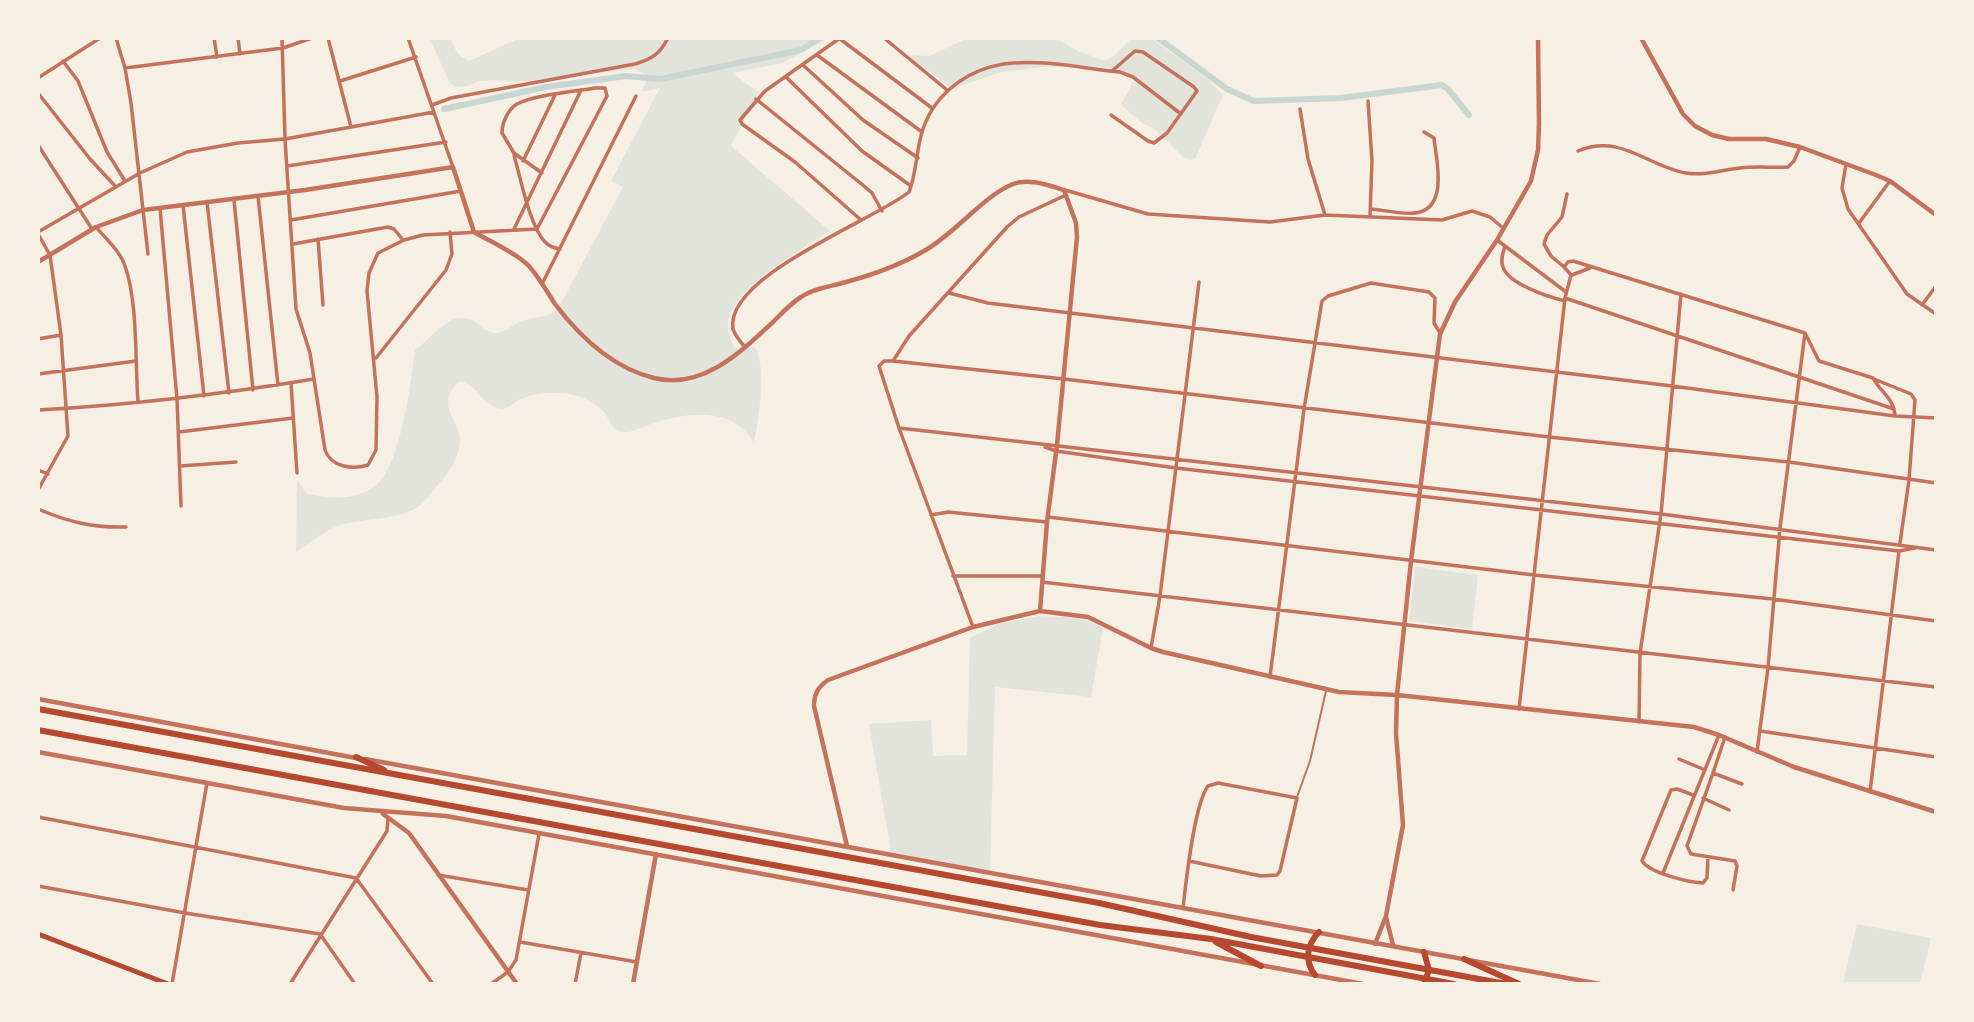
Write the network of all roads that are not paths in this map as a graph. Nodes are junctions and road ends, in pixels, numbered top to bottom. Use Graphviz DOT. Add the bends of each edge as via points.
graph roads {
  1 [pos="100,38"];
  2 [pos="116,38"];
  3 [pos="214,38"];
  4 [pos="238,38"];
  5 [pos="282,38"];
  6 [pos="312,38"];
  7 [pos="328,38"];
  8 [pos="408,38"];
  9 [pos="668,38"];
  10 [pos="884,38"];
  11 [pos="1538,38"];
  12 [pos="1641,38"];
  13 [pos="840,39"];
  14 [pos="283,48"];
  15 [pos="240,55"];
  16 [pos="817,55"];
  17 [pos="416,57"];
  18 [pos="217,58"];
  19 [pos="63,61"];
  20 [pos="803,65"];
  21 [pos="125,68"];
  22 [pos="1112,71"];
  23 [pos="786,77"];
  24 [pos="38,78"];
  25 [pos="340,81"];
  26 [pos="581,90"];
  27 [pos="947,90"];
  28 [pos="38,93"];
  29 [pos="555,95"];
  30 [pos="636,96"];
  31 [pos="757,99"];
  32 [pos="1368,101"];
  33 [pos="432,105"];
  34 [pos="932,108"];
  35 [pos="1300,108"];
  36 [pos="434,112"];
  37 [pos="1181,114"];
  38 [pos="1111,115"];
  39 [pos="351,127"];
  40 [pos="922,132"];
  41 [pos="1424,132"];
  42 [pos="285,139"];
  43 [pos="446,142"];
  44 [pos="38,145"];
  45 [pos="1800,147"];
  46 [pos="1578,152"];
  47 [pos="514,153"];
  48 [pos="918,158"];
  49 [pos="523,161"];
  50 [pos="1846,164"];
  51 [pos="287,166"];
  52 [pos="453,166"];
  53 [pos="140,173"];
  54 [pos="541,173"];
  55 [pos="125,181"];
  56 [pos="1890,181"];
  57 [pos="911,186"];
  58 [pos="116,187"];
  59 [pos="461,191"];
  60 [pos="289,192"];
  61 [pos="1065,192"];
  62 [pos="1567,194"];
  63 [pos="258,196"];
  64 [pos="234,200"];
  65 [pos="207,202"];
  66 [pos="527,202"];
  67 [pos="183,205"];
  68 [pos="79,208"];
  69 [pos="160,208"];
  70 [pos="1371,209"];
  71 [pos="143,210"];
  72 [pos="882,211"];
  73 [pos="1325,215"];
  74 [pos="1936,215"];
  75 [pos="1370,216"];
  76 [pos="291,220"];
  77 [pos="862,220"];
  78 [pos="1859,223"];
  79 [pos="94,228"];
  80 [pos="1503,228"];
  81 [pos="514,229"];
  82 [pos="537,229"];
  83 [pos="474,232"];
  84 [pos="38,233"];
  85 [pos="450,233"];
  86 [pos="318,239"];
  87 [pos="404,240"];
  88 [pos="1497,240"];
  89 [pos="293,244"];
  90 [pos="1505,246"];
  91 [pos="560,250"];
  92 [pos="148,254"];
  93 [pos="50,255"];
  94 [pos="38,262"];
  95 [pos="1564,267"];
  96 [pos="1592,267"];
  97 [pos="1571,275"];
  98 [pos="543,282"];
  99 [pos="1199,282"];
  100 [pos="1936,286"];
  101 [pos="949,293"];
  102 [pos="1681,294"];
  103 [pos="1565,297"];
  104 [pos="323,305"];
  105 [pos="1922,305"];
  106 [pos="1070,313"];
  107 [pos="1936,314"];
  108 [pos="1194,327"];
  109 [pos="1805,333"];
  110 [pos="1440,334"];
  111 [pos="1676,334"];
  112 [pos="61,335"];
  113 [pos="38,339"];
  114 [pos="1314,344"];
  115 [pos="745,347"];
  116 [pos="1437,358"];
  117 [pos="374,360"];
  118 [pos="894,361"];
  119 [pos="136,362"];
  120 [pos="65,371"];
  121 [pos="1557,373"];
  122 [pos="38,374"];
  123 [pos="1801,376"];
  124 [pos="1873,378"];
  125 [pos="314,379"];
  126 [pos="1064,379"];
  127 [pos="291,383"];
  128 [pos="278,386"];
  129 [pos="1672,386"];
  130 [pos="253,390"];
  131 [pos="229,393"];
  132 [pos="1185,393"];
  133 [pos="204,396"];
  134 [pos="177,399"];
  135 [pos="138,402"];
  136 [pos="1796,403"];
  137 [pos="67,409"];
  138 [pos="1304,409"];
  139 [pos="1894,409"];
  140 [pos="38,410"];
  141 [pos="1895,416"];
  142 [pos="1915,416"];
  143 [pos="293,418"];
  144 [pos="1936,418"];
  145 [pos="1429,422"];
  146 [pos="899,428"];
  147 [pos="179,432"];
  148 [pos="1549,437"];
  149 [pos="1057,445"];
  150 [pos="1042,446"];
  151 [pos="1666,449"];
  152 [pos="1056,451"];
  153 [pos="1177,459"];
  154 [pos="236,461"];
  155 [pos="1789,462"];
  156 [pos="180,466"];
  157 [pos="1176,468"];
  158 [pos="38,470"];
  159 [pos="1296,472"];
  160 [pos="297,473"];
  161 [pos="48,474"];
  162 [pos="1295,480"];
  163 [pos="1909,480"];
  164 [pos="1936,482"];
  165 [pos="1420,486"];
  166 [pos="38,490"];
  167 [pos="1419,495"];
  168 [pos="1543,502"];
  169 [pos="181,506"];
  170 [pos="38,509"];
  171 [pos="1542,509"];
  172 [pos="1661,514"];
  173 [pos="930,515"];
  174 [pos="1047,520"];
  175 [pos="1660,522"];
  176 [pos="126,527"];
  177 [pos="1780,528"];
  178 [pos="1168,532"];
  179 [pos="1779,537"];
  180 [pos="1288,544"];
  181 [pos="1900,544"];
  182 [pos="1917,547"];
  183 [pos="1936,550"];
  184 [pos="1899,551"];
  185 [pos="1411,561"];
  186 [pos="1534,575"];
  187 [pos="953,576"];
  188 [pos="1042,579"];
  189 [pos="1651,587"];
  190 [pos="1160,596"];
  191 [pos="1773,599"];
  192 [pos="1040,611"];
  193 [pos="1279,612"];
  194 [pos="1893,615"];
  195 [pos="1936,621"];
  196 [pos="1404,626"];
  197 [pos="973,627"];
  198 [pos="1526,640"];
  199 [pos="1151,648"];
  200 [pos="1640,653"];
  201 [pos="1768,668"];
  202 [pos="1270,677"];
  203 [pos="1883,682"];
  204 [pos="1936,687"];
  205 [pos="1327,690"];
  206 [pos="1397,695"];
  207 [pos="38,699"];
  208 [pos="38,709"];
  209 [pos="1519,709"];
  210 [pos="1639,722"];
  211 [pos="38,730"];
  212 [pos="1760,731"];
  213 [pos="1722,736"];
  214 [pos="1876,747"];
  215 [pos="38,752"];
  216 [pos="1757,752"];
  217 [pos="1936,757"];
  218 [pos="356,758"];
  219 [pos="1679,759"];
  220 [pos="1705,770"];
  221 [pos="1713,773"];
  222 [pos="395,775"];
  223 [pos="208,783"];
  224 [pos="1742,785"];
  225 [pos="1870,792"];
  226 [pos="1693,795"];
  227 [pos="1297,798"];
  228 [pos="1703,798"];
  229 [pos="1936,804"];
  230 [pos="1730,810"];
  231 [pos="1929,810"];
  232 [pos="1936,812"];
  233 [pos="379,813"];
  234 [pos="388,816"];
  235 [pos="38,817"];
  236 [pos="401,826"];
  237 [pos="387,831"];
  238 [pos="539,834"];
  239 [pos="197,846"];
  240 [pos="847,846"];
  241 [pos="656,854"];
  242 [pos="1708,857"];
  243 [pos="1189,861"];
  244 [pos="1663,873"];
  245 [pos="438,874"];
  246 [pos="356,878"];
  247 [pos="38,886"];
  248 [pos="528,890"];
  249 [pos="1733,890"];
  250 [pos="1183,908"];
  251 [pos="185,914"];
  252 [pos="1386,916"];
  253 [pos="1319,932"];
  254 [pos="38,934"];
  255 [pos="320,934"];
  256 [pos="1211,939"];
  257 [pos="520,942"];
  258 [pos="1375,944"];
  259 [pos="1394,946"];
  260 [pos="1309,947"];
  261 [pos="1424,952"];
  262 [pos="581,953"];
  263 [pos="1307,956"];
  264 [pos="1464,959"];
  265 [pos="637,962"];
  266 [pos="1261,965"];
  267 [pos="1429,970"];
  268 [pos="508,972"];
  269 [pos="1315,975"];
  270 [pos="1425,981"];
  271 [pos="1344,982"];
  272 [pos="170,984"];
  273 [pos="290,984"];
  274 [pos="355,984"];
  275 [pos="433,984"];
  276 [pos="491,984"];
  277 [pos="517,984"];
  278 [pos="575,984"];
  279 [pos="633,984"];
  280 [pos="1363,984"];
  281 [pos="1454,984"];
  282 [pos="1506,984"];
  283 [pos="1519,984"];
  284 [pos="1600,984"];
  1 -- 19 [label="street"];
  2 -- 21 [label="street"];
  3 -- 18 [label="street"];
  4 -- 15 [label="street"];
  5 -- 14 [label="street"];
  6 -- 14 [label="street"];
  7 -- 25 [label="street"];
  8 -- 17 [label="street"];
  9 -- 33 [label="street" via="656,56 635,64"];
  10 -- 27 [label="street"];
  11 -- 80 [label="street" via="1535,168"];
  12 -- 45 [label="street" via="1683,114 1695,126 1729,139 1766,139"];
  13 -- 16 [label="street"];
  13 -- 34 [label="street"];
  14 -- 15 [label="street"];
  14 -- 42 [label="street"];
  15 -- 18 [label="street"];
  16 -- 20 [label="street"];
  16 -- 40 [label="street"];
  17 -- 25 [label="street"];
  17 -- 33 [label="street"];
  18 -- 21 [label="street"];
  19 -- 24 [label="street"];
  19 -- 55 [label="street" via="78,81 107,152"];
  20 -- 23 [label="street"];
  20 -- 48 [label="street" via="863,120"];
  21 -- 53 [label="street"];
  22 -- 27 [label="street" via="1013,62 967,77"];
  22 -- 37 [label="street" via="1133,77"];
  22 -- 37 [label="street" via="1135,51 1143,52 1197,90"];
  23 -- 31 [label="street"];
  23 -- 57 [label="street" via="862,151"];
  25 -- 39 [label="street"];
  26 -- 29 [label="street"];
  26 -- 54 [label="street"];
  26 -- 82 [label="street" via="602,88 607,96"];
  27 -- 34 [label="street"];
  28 -- 58 [label="street"];
  29 -- 47 [label="street" via="514,106 502,129"];
  29 -- 49 [label="street"];
  30 -- 91 [label="street"];
  31 -- 72 [label="street" via="872,193"];
  31 -- 77 [label="street" via="741,124 795,162"];
  32 -- 70 [label="street"];
  33 -- 36 [label="street"];
  34 -- 40 [label="street"];
  35 -- 73 [label="street" via="1308,159"];
  36 -- 39 [label="street"];
  36 -- 43 [label="street"];
  37 -- 38 [label="street" via="1154,143"];
  39 -- 42 [label="street"];
  40 -- 48 [label="street"];
  41 -- 70 [label="street" via="1434,138 1436,197 1418,213"];
  42 -- 51 [label="street"];
  42 -- 53 [label="street" via="204,148"];
  43 -- 51 [label="street"];
  43 -- 52 [label="street"];
  44 -- 68 [label="street"];
  45 -- 46 [label="street" via="1788,167 1710,173 1683,173 1622,149 1590,147"];
  45 -- 50 [label="street"];
  47 -- 49 [label="street"];
  47 -- 66 [label="street"];
  48 -- 57 [label="street"];
  49 -- 54 [label="street"];
  50 -- 56 [label="street"];
  50 -- 78 [label="street" via="1843,198"];
  51 -- 60 [label="street"];
  52 -- 59 [label="street"];
  52 -- 60 [label="street"];
  53 -- 55 [label="street"];
  53 -- 71 [label="street"];
  54 -- 66 [label="street"];
  55 -- 58 [label="street"];
  56 -- 74 [label="street"];
  56 -- 78 [label="street"];
  57 -- 72 [label="street"];
  58 -- 68 [label="street"];
  59 -- 76 [label="street"];
  59 -- 83 [label="street"];
  60 -- 63 [label="street"];
  60 -- 76 [label="street"];
  61 -- 73 [label="street" via="1148,214 1270,222"];
  61 -- 101 [label="street" via="1007,227"];
  61 -- 106 [label="street" via="1077,230"];
  61 -- 115 [label="street" via="1035,182 1011,185 926,250 802,296"];
  62 -- 95 [label="street" via="1562,217 1544,244"];
  63 -- 64 [label="street"];
  63 -- 128 [label="street"];
  64 -- 65 [label="street"];
  64 -- 130 [label="street"];
  65 -- 67 [label="street"];
  65 -- 131 [label="street"];
  66 -- 81 [label="street"];
  66 -- 82 [label="street"];
  67 -- 69 [label="street"];
  67 -- 133 [label="street"];
  68 -- 79 [label="street"];
  68 -- 84 [label="street"];
  69 -- 71 [label="street"];
  69 -- 134 [label="street"];
  70 -- 75 [label="street"];
  71 -- 79 [label="street"];
  71 -- 92 [label="street"];
  72 -- 77 [label="street"];
  73 -- 75 [label="street"];
  75 -- 80 [label="street" via="1442,219 1477,211"];
  76 -- 89 [label="street"];
  77 -- 115 [label="street" via="779,265 749,292 733,323"];
  78 -- 105 [label="street" via="1900,286"];
  79 -- 93 [label="street"];
  79 -- 119 [label="street" via="125,266"];
  80 -- 88 [label="street"];
  81 -- 82 [label="street"];
  81 -- 83 [label="street"];
  82 -- 91 [label="street" via="547,244"];
  83 -- 85 [label="street"];
  83 -- 98 [label="street" via="522,260"];
  84 -- 93 [label="street"];
  85 -- 87 [label="street"];
  85 -- 117 [label="street" via="452,254 446,270"];
  86 -- 87 [label="street" via="388,227"];
  86 -- 89 [label="street"];
  86 -- 104 [label="street"];
  87 -- 117 [label="street" via="378,253 369,273"];
  88 -- 90 [label="street"];
  88 -- 110 [label="street" via="1455,302"];
  89 -- 125 [label="street" via="296,309"];
  90 -- 103 [label="street"];
  90 -- 103 [label="street" via="1502,266 1507,275 1523,285"];
  91 -- 98 [label="street"];
  93 -- 94 [label="street"];
  93 -- 112 [label="street"];
  95 -- 96 [label="street" via="1573,261"];
  95 -- 97 [label="street"];
  96 -- 97 [label="street"];
  96 -- 102 [label="street"];
  97 -- 103 [label="street"];
  98 -- 115 [label="street" via="576,331 643,375 671,381 696,377"];
  99 -- 108 [label="street"];
  100 -- 105 [label="street"];
  101 -- 106 [label="street" via="988,303"];
  101 -- 118 [label="street"];
  102 -- 109 [label="street"];
  102 -- 111 [label="street"];
  103 -- 111 [label="street"];
  103 -- 121 [label="street"];
  105 -- 107 [label="street"];
  106 -- 108 [label="street"];
  106 -- 126 [label="street"];
  108 -- 114 [label="street"];
  108 -- 132 [label="street"];
  109 -- 123 [label="street"];
  109 -- 124 [label="street" via="1819,361"];
  110 -- 114 [label="street" via="1434,323 1431,293 1371,283 1325,298"];
  110 -- 116 [label="street"];
  111 -- 123 [label="street"];
  111 -- 129 [label="street"];
  112 -- 113 [label="street"];
  112 -- 120 [label="street"];
  114 -- 116 [label="street"];
  114 -- 138 [label="street"];
  116 -- 121 [label="street"];
  116 -- 145 [label="street"];
  117 -- 125 [label="street" via="376,450 368,465 337,465 327,457"];
  118 -- 126 [label="street"];
  118 -- 146 [label="street" via="880,363 878,371"];
  119 -- 120 [label="street"];
  119 -- 135 [label="street"];
  120 -- 122 [label="street"];
  120 -- 137 [label="street"];
  121 -- 129 [label="street"];
  121 -- 148 [label="street"];
  123 -- 136 [label="street"];
  123 -- 139 [label="street"];
  124 -- 139 [label="street"];
  124 -- 142 [label="street" via="1911,394"];
  125 -- 127 [label="street"];
  126 -- 132 [label="street"];
  126 -- 149 [label="street"];
  127 -- 128 [label="street"];
  127 -- 143 [label="street"];
  128 -- 130 [label="street"];
  129 -- 136 [label="street"];
  129 -- 151 [label="street"];
  130 -- 131 [label="street"];
  131 -- 133 [label="street"];
  132 -- 138 [label="street"];
  132 -- 153 [label="street"];
  133 -- 134 [label="street"];
  134 -- 135 [label="street"];
  134 -- 147 [label="street"];
  135 -- 137 [label="street"];
  136 -- 141 [label="street"];
  136 -- 155 [label="street"];
  137 -- 140 [label="street"];
  137 -- 161 [label="street" via="68,436"];
  138 -- 145 [label="street"];
  138 -- 159 [label="street"];
  139 -- 141 [label="street"];
  141 -- 142 [label="street"];
  142 -- 144 [label="street"];
  142 -- 163 [label="street"];
  143 -- 147 [label="street"];
  143 -- 160 [label="street"];
  145 -- 148 [label="street"];
  145 -- 165 [label="street"];
  146 -- 150 [label="street"];
  146 -- 173 [label="street"];
  147 -- 156 [label="street"];
  148 -- 151 [label="street"];
  148 -- 168 [label="street"];
  149 -- 150 [label="street"];
  149 -- 152 [label="street"];
  149 -- 153 [label="street"];
  150 -- 152 [label="street"];
  151 -- 155 [label="street"];
  151 -- 172 [label="street"];
  152 -- 157 [label="street"];
  152 -- 174 [label="street"];
  153 -- 157 [label="street"];
  153 -- 159 [label="street"];
  154 -- 156 [label="street"];
  155 -- 163 [label="street"];
  155 -- 177 [label="street"];
  156 -- 169 [label="street"];
  157 -- 162 [label="street"];
  157 -- 178 [label="street"];
  158 -- 161 [label="street"];
  159 -- 162 [label="street"];
  159 -- 165 [label="street"];
  161 -- 166 [label="street"];
  162 -- 167 [label="street"];
  162 -- 180 [label="street"];
  163 -- 164 [label="street"];
  163 -- 181 [label="street"];
  165 -- 167 [label="street"];
  165 -- 168 [label="street"];
  167 -- 171 [label="street"];
  167 -- 185 [label="street"];
  168 -- 171 [label="street"];
  168 -- 172 [label="street"];
  170 -- 176 [label="street" via="76,523"];
  171 -- 175 [label="street"];
  171 -- 186 [label="street"];
  172 -- 175 [label="street"];
  172 -- 177 [label="street"];
  173 -- 174 [label="street" via="948,512"];
  173 -- 187 [label="street"];
  174 -- 178 [label="street"];
  174 -- 188 [label="street"];
  175 -- 179 [label="street"];
  175 -- 189 [label="street"];
  177 -- 179 [label="street"];
  177 -- 181 [label="street"];
  178 -- 180 [label="street"];
  178 -- 190 [label="street"];
  179 -- 184 [label="street"];
  179 -- 191 [label="street"];
  180 -- 185 [label="street"];
  180 -- 193 [label="street"];
  181 -- 182 [label="street"];
  181 -- 184 [label="street"];
  182 -- 183 [label="street"];
  182 -- 184 [label="street"];
  184 -- 194 [label="street"];
  185 -- 186 [label="street"];
  185 -- 196 [label="street"];
  186 -- 189 [label="street"];
  186 -- 198 [label="street"];
  187 -- 188 [label="street"];
  187 -- 197 [label="street"];
  188 -- 190 [label="street"];
  188 -- 192 [label="street"];
  189 -- 191 [label="street"];
  189 -- 200 [label="street"];
  190 -- 193 [label="street"];
  190 -- 199 [label="street"];
  191 -- 194 [label="street"];
  191 -- 201 [label="street"];
  192 -- 197 [label="street"];
  192 -- 199 [label="street" via="1088,617"];
  193 -- 196 [label="street"];
  193 -- 202 [label="street"];
  194 -- 195 [label="street"];
  194 -- 203 [label="street"];
  196 -- 198 [label="street"];
  196 -- 206 [label="street"];
  197 -- 240 [label="street" via="828,680 817,691 816,715"];
  198 -- 200 [label="street"];
  198 -- 209 [label="street"];
  199 -- 202 [label="street"];
  200 -- 201 [label="street"];
  200 -- 210 [label="street"];
  201 -- 203 [label="street"];
  201 -- 212 [label="street"];
  202 -- 205 [label="street"];
  203 -- 204 [label="street"];
  203 -- 214 [label="street"];
  205 -- 206 [label="street"];
  205 -- 227 [label="lane"];
  206 -- 209 [label="street"];
  206 -- 252 [label="street" via="1403,825"];
  207 -- 218 [label="street"];
  208 -- 222 [label="main road"];
  209 -- 210 [label="street"];
  210 -- 213 [label="street" via="1694,727"];
  211 -- 256 [label="main road" via="1100,925"];
  212 -- 214 [label="street"];
  212 -- 216 [label="street"];
  213 -- 216 [label="street"];
  213 -- 220 [label="street"];
  213 -- 221 [label="street"];
  214 -- 217 [label="street"];
  214 -- 225 [label="street"];
  215 -- 223 [label="street"];
  216 -- 225 [label="street"];
  218 -- 222 [label="main road"];
  218 -- 240 [label="street"];
  219 -- 220 [label="street"];
  220 -- 226 [label="street"];
  221 -- 224 [label="street"];
  221 -- 228 [label="street"];
  222 -- 260 [label="main road" via="1085,901"];
  223 -- 233 [label="street"];
  223 -- 239 [label="street"];
  225 -- 231 [label="street"];
  226 -- 244 [label="street"];
  226 -- 244 [label="street" via="1673,788 1663,806 1642,861"];
  227 -- 243 [label="street" via="1218,783 1208,786"];
  227 -- 243 [label="street" via="1276,875"];
  228 -- 230 [label="street"];
  228 -- 242 [label="street" via="1687,846 1691,854"];
  229 -- 231 [label="street"];
  231 -- 232 [label="street"];
  233 -- 234 [label="street"];
  233 -- 238 [label="street" via="446,816"];
  234 -- 236 [label="street"];
  234 -- 237 [label="street"];
  235 -- 239 [label="street"];
  236 -- 237 [label="street"];
  236 -- 245 [label="street"];
  237 -- 246 [label="street"];
  238 -- 241 [label="street"];
  238 -- 248 [label="street"];
  239 -- 246 [label="street"];
  239 -- 251 [label="street"];
  240 -- 250 [label="street"];
  241 -- 265 [label="street"];
  241 -- 266 [label="street"];
  242 -- 244 [label="street" via="1703,883"];
  242 -- 249 [label="street" via="1736,862"];
  243 -- 250 [label="street"];
  245 -- 248 [label="street"];
  245 -- 268 [label="street"];
  246 -- 255 [label="street"];
  246 -- 275 [label="street"];
  247 -- 251 [label="street"];
  248 -- 257 [label="street"];
  250 -- 253 [label="street"];
  251 -- 255 [label="street"];
  251 -- 272 [label="street"];
  252 -- 258 [label="street"];
  252 -- 259 [label="street"];
  253 -- 258 [label="street"];
  253 -- 260 [label="main road"];
  254 -- 272 [label="main road"];
  255 -- 273 [label="street"];
  255 -- 274 [label="street"];
  256 -- 263 [label="main road"];
  256 -- 266 [label="main road"];
  257 -- 262 [label="street"];
  257 -- 268 [label="street"];
  258 -- 259 [label="street"];
  259 -- 261 [label="street"];
  260 -- 263 [label="main road"];
  260 -- 267 [label="main road"];
  261 -- 264 [label="street"];
  261 -- 267 [label="main road"];
  262 -- 265 [label="street"];
  262 -- 278 [label="street"];
  263 -- 269 [label="main road"];
  263 -- 270 [label="main road"];
  264 -- 283 [label="main road"];
  264 -- 284 [label="street"];
  265 -- 279 [label="street"];
  266 -- 269 [label="street"];
  267 -- 270 [label="main road"];
  267 -- 282 [label="main road"];
  268 -- 276 [label="street"];
  268 -- 277 [label="street"];
  269 -- 271 [label="street"];
  270 -- 281 [label="main road"];
  271 -- 280 [label="street"];
}
